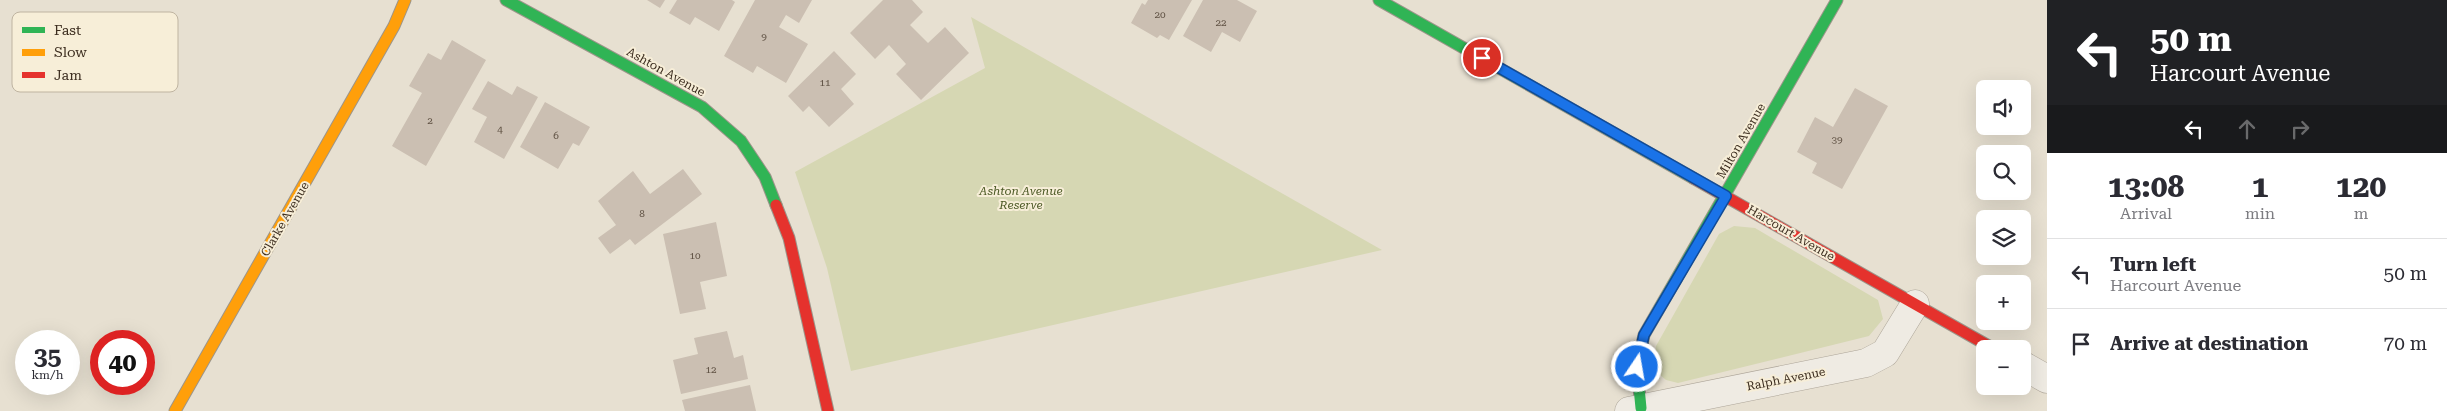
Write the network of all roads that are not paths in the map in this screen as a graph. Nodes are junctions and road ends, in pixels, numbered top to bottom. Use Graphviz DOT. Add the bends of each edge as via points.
graph roads {
  1 [pos="404,0"];
  2 [pos="416,0"];
  3 [pos="506,0"];
  4 [pos="1379,0"];
  5 [pos="1837,0"];
  6 [pos="394,26"];
  7 [pos="1726,196"];
  8 [pos="1915,304"];
  9 [pos="1978,340"];
  10 [pos="2031,370"];
  11 [pos="2047,379"];
  12 [pos="1635,410"];
  13 [pos="175,411"];
  14 [pos="828,411"];
  1 -- 6 [label="street, Clarke Avenue"];
  2 -- 6 [label="street, Clarke Avenue"];
  3 -- 14 [label="street, Ashton Avenue" via="702,107 741,141 765,177 789,238"];
  4 -- 7 [label="street, Harcourt Avenue"];
  5 -- 7 [label="street, Milton Avenue"];
  6 -- 13 [label="street, Clarke Avenue"];
  7 -- 8 [label="street, Harcourt Avenue"];
  7 -- 12 [label="street, Milton Avenue" via="1644,335 1637,367"];
  8 -- 9 [label="street, Harcourt Avenue"];
  8 -- 12 [label="street, Ralph Avenue" via="1885,353 1866,363"];
  10 -- 11 [label="street"];
}
